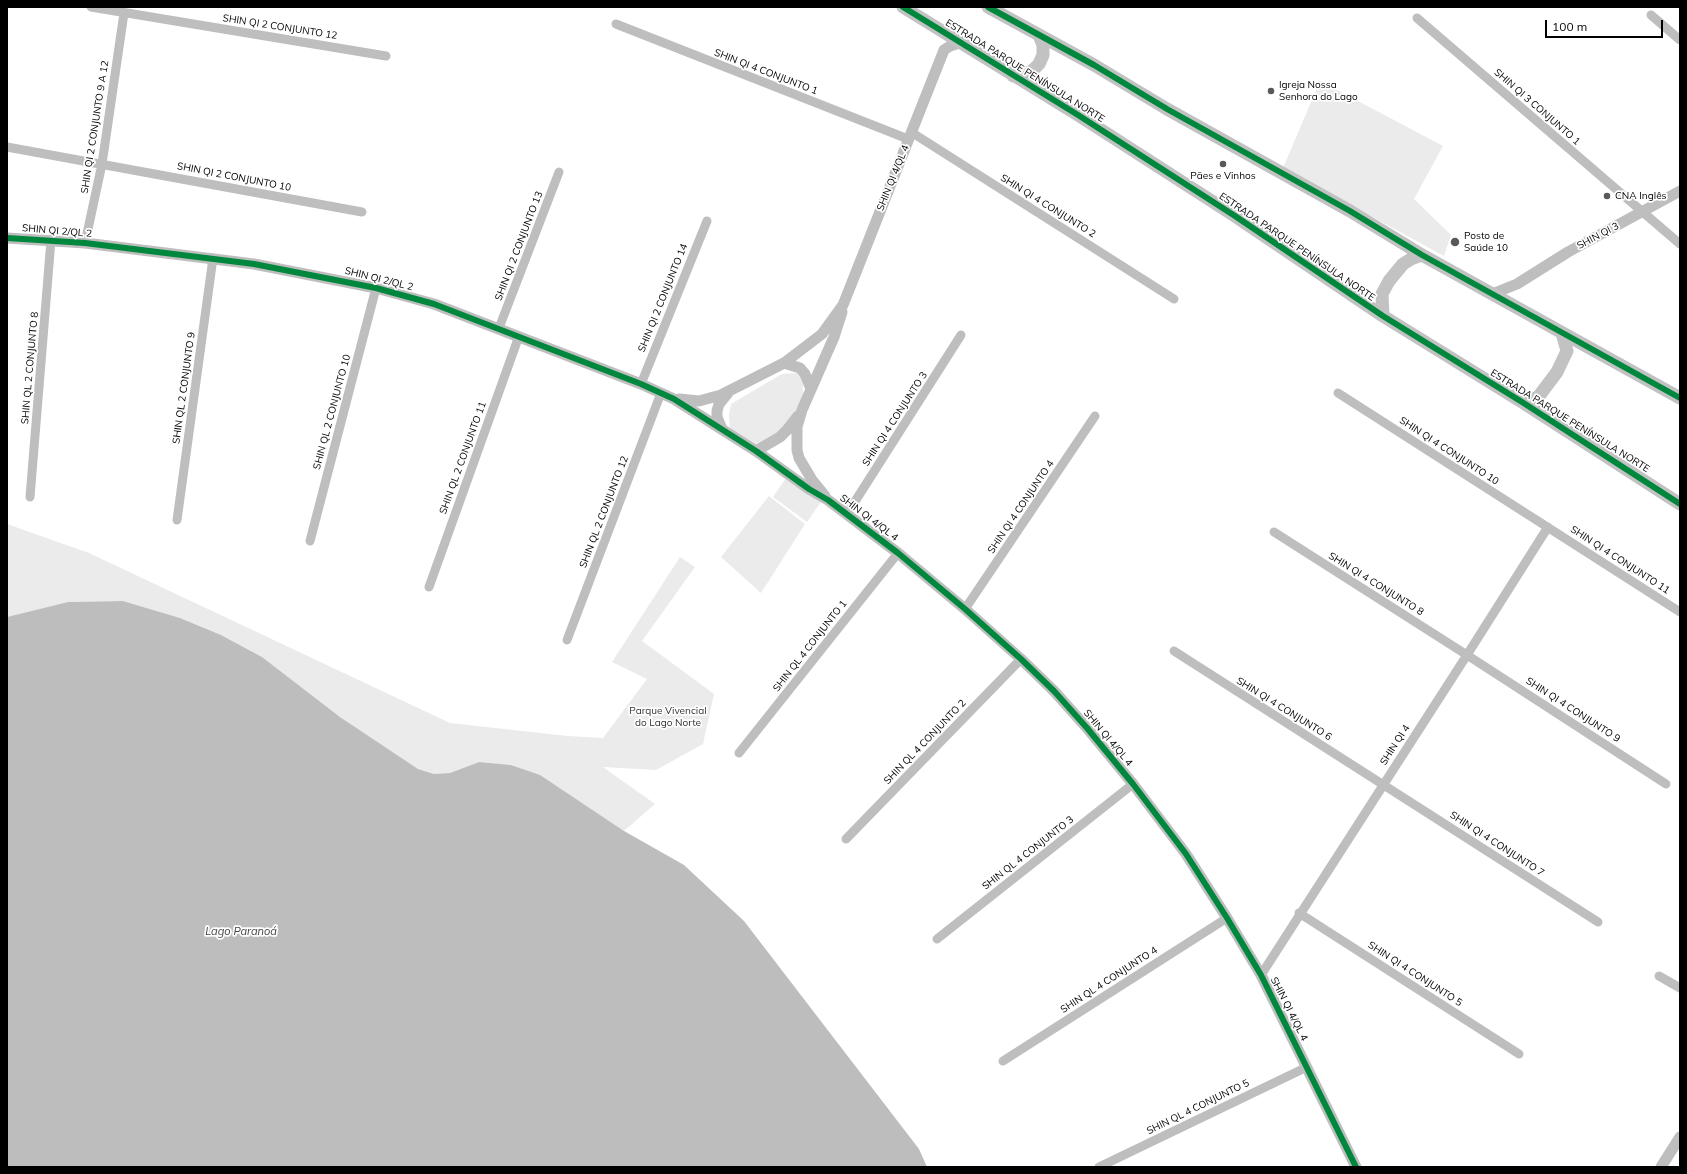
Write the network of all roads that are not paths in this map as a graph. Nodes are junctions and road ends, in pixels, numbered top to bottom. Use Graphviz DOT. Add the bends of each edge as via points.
graph roads {
  1 [pos="92,7"];
  2 [pos="903,7"];
  3 [pos="988,7"];
  4 [pos="124,13"];
  5 [pos="1650,14"];
  6 [pos="1417,18"];
  7 [pos="616,24"];
  8 [pos="939,29"];
  9 [pos="1039,35"];
  10 [pos="1680,40"];
  11 [pos="962,42"];
  12 [pos="944,50"];
  13 [pos="386,56"];
  14 [pos="1013,76"];
  15 [pos="910,135"];
  16 [pos="7,147"];
  17 [pos="102,164"];
  18 [pos="559,172"];
  19 [pos="1680,191"];
  20 [pos="362,212"];
  21 [pos="1643,212"];
  22 [pos="706,220"];
  23 [pos="7,238"];
  24 [pos="51,240"];
  25 [pos="85,243"];
  26 [pos="1680,244"];
  27 [pos="1422,255"];
  28 [pos="213,258"];
  29 [pos="1517,284"];
  30 [pos="376,288"];
  31 [pos="1492,294"];
  32 [pos="1174,299"];
  33 [pos="1510,304"];
  34 [pos="843,305"];
  35 [pos="1383,316"];
  36 [pos="499,328"];
  37 [pos="1562,333"];
  38 [pos="961,335"];
  39 [pos="518,336"];
  40 [pos="784,363"];
  41 [pos="641,384"];
  42 [pos="731,389"];
  43 [pos="810,389"];
  44 [pos="661,393"];
  45 [pos="1338,393"];
  46 [pos="1680,398"];
  47 [pos="674,399"];
  48 [pos="1522,402"];
  49 [pos="802,410"];
  50 [pos="1095,416"];
  51 [pos="722,429"];
  52 [pos="756,451"];
  53 [pos="30,497"];
  54 [pos="828,500"];
  55 [pos="1680,504"];
  56 [pos="847,514"];
  57 [pos="178,520"];
  58 [pos="1548,527"];
  59 [pos="1274,532"];
  60 [pos="310,541"];
  61 [pos="898,553"];
  62 [pos="429,587"];
  63 [pos="965,609"];
  64 [pos="1680,612"];
  65 [pos="567,640"];
  66 [pos="1174,651"];
  67 [pos="1468,655"];
  68 [pos="1021,659"];
  69 [pos="739,753"];
  70 [pos="1133,784"];
  71 [pos="1383,784"];
  72 [pos="1666,784"];
  73 [pos="846,839"];
  74 [pos="1299,913"];
  75 [pos="1227,918"];
  76 [pos="1598,922"];
  77 [pos="937,939"];
  78 [pos="1260,975"];
  79 [pos="1659,976"];
  80 [pos="1680,988"];
  81 [pos="1518,1054"];
  82 [pos="1003,1061"];
  83 [pos="1307,1067"];
  84 [pos="1680,1137"];
  85 [pos="1099,1167"];
  86 [pos="1356,1167"];
  87 [pos="1661,1167"];
  1 -- 4 [label="street, SHIN QI 2 CONJUNTO 12"];
  2 -- 8 [label="main road, ESTRADA PARQUE PENÍNSULA NORTE"];
  3 -- 9 [label="main road"];
  4 -- 13 [label="street, SHIN QI 2 CONJUNTO 12"];
  4 -- 17 [label="street, SHIN QI 2 CONJUNTO 9 A 12"];
  5 -- 10 [label="street"];
  6 -- 21 [label="street, SHIN QI 3 CONJUNTO 1"];
  7 -- 15 [label="street, SHIN QI 4 CONJUNTO 1"];
  8 -- 11 [label="main road, ESTRADA PARQUE PENÍNSULA NORTE"];
  8 -- 12 [label="street"];
  9 -- 14 [label="main road" via="1043,55 1039,64 1032,71"];
  9 -- 27 [label="main road" via="1350,211"];
  11 -- 12 [label="street"];
  11 -- 14 [label="main road, ESTRADA PARQUE PENÍNSULA NORTE"];
  12 -- 15 [label="street, SHIN QI 4/QL 4"];
  14 -- 35 [label="main road, ESTRADA PARQUE PENÍNSULA NORTE" via="1235,216"];
  15 -- 32 [label="street, SHIN QI 4 CONJUNTO 2"];
  15 -- 34 [label="street, SHIN QI 4/QL 4"];
  16 -- 17 [label="street, SHIN QI 2 CONJUNTO 10"];
  17 -- 20 [label="street, SHIN QI 2 CONJUNTO 10"];
  17 -- 25 [label="street, SHIN QI 2 CONJUNTO 9 A 12"];
  18 -- 36 [label="street, SHIN QI 2 CONJUNTO 13"];
  19 -- 21 [label="street, SHIN QI 3"];
  21 -- 26 [label="street, SHIN QI 3 CONJUNTO 1"];
  21 -- 29 [label="street, SHIN QI 3" via="1568,252"];
  22 -- 41 [label="street, SHIN QI 2 CONJUNTO 14"];
  23 -- 24 [label="street, SHIN QI 2/QL 2"];
  24 -- 25 [label="street, SHIN QI 2/QL 2"];
  24 -- 53 [label="street, SHIN QL 2 CONJUNTO 8"];
  25 -- 28 [label="street, SHIN QI 2/QL 2"];
  27 -- 31 [label="main road"];
  27 -- 35 [label="main road" via="1403,264 1389,281 1382,294"];
  28 -- 30 [label="street, SHIN QI 2/QL 2"];
  28 -- 57 [label="street, SHIN QL 2 CONJUNTO 9"];
  29 -- 31 [label="street, SHIN QI 3"];
  29 -- 33 [label="street"];
  30 -- 36 [label="street, SHIN QI 2/QL 2" via="434,304"];
  30 -- 60 [label="street, SHIN QL 2 CONJUNTO 10"];
  31 -- 33 [label="main road"];
  33 -- 37 [label="main road"];
  34 -- 40 [label="street, SHIN QI 4/QL 4" via="820,337"];
  34 -- 43 [label="street, SHIN QI 4/QL 4" via="834,337"];
  35 -- 48 [label="main road, ESTRADA PARQUE PENÍNSULA NORTE"];
  36 -- 39 [label="street, SHIN QI 2/QL 2"];
  37 -- 46 [label="main road"];
  37 -- 48 [label="main road" via="1567,351 1557,372 1540,396"];
  38 -- 56 [label="street, SHIN QI 4 CONJUNTO 3"];
  39 -- 41 [label="street, SHIN QI 2/QL 2"];
  39 -- 62 [label="street, SHIN QL 2 CONJUNTO 11"];
  40 -- 42 [label="street, SHIN QI 4/QL 4"];
  40 -- 43 [label="street" via="800,368"];
  41 -- 44 [label="street, SHIN QI 2/QL 2"];
  42 -- 47 [label="street, SHIN QI 2/QL 2" via="716,397 699,401"];
  42 -- 51 [label="street" via="719,404 717,417"];
  43 -- 49 [label="street, SHIN QI 4/QL 4"];
  44 -- 47 [label="street, SHIN QI 2/QL 2"];
  44 -- 65 [label="street, SHIN QL 2 CONJUNTO 12"];
  45 -- 58 [label="street, SHIN QI 4 CONJUNTO 10"];
  47 -- 51 [label="street, SHIN QI 2/QL 2"];
  48 -- 55 [label="main road, ESTRADA PARQUE PENÍNSULA NORTE"];
  49 -- 52 [label="street" via="787,430 772,443"];
  49 -- 54 [label="street, SHIN QI 4/QL 4" via="796,437 799,458"];
  50 -- 63 [label="street, SHIN QI 4 CONJUNTO 4"];
  51 -- 52 [label="street, SHIN QI 4/QL 4"];
  52 -- 54 [label="street, SHIN QI 4/QL 4"];
  54 -- 56 [label="street, SHIN QI 4/QL 4"];
  56 -- 61 [label="street, SHIN QI 4/QL 4"];
  58 -- 64 [label="street, SHIN QI 4 CONJUNTO 11"];
  58 -- 67 [label="street, SHIN QI 4"];
  59 -- 67 [label="street, SHIN QI 4 CONJUNTO 8"];
  61 -- 63 [label="street, SHIN QI 4/QL 4"];
  61 -- 69 [label="street, SHIN QL 4 CONJUNTO 1"];
  63 -- 68 [label="street, SHIN QI 4/QL 4"];
  66 -- 71 [label="street, SHIN QI 4 CONJUNTO 6"];
  67 -- 71 [label="street, SHIN QI 4"];
  67 -- 72 [label="street, SHIN QI 4 CONJUNTO 9"];
  68 -- 70 [label="street, SHIN QI 4/QL 4" via="1054,691"];
  68 -- 73 [label="street, SHIN QL 4 CONJUNTO 2"];
  70 -- 75 [label="street, SHIN QI 4/QL 4" via="1186,854"];
  70 -- 77 [label="street, SHIN QL 4 CONJUNTO 3"];
  71 -- 74 [label="street, SHIN QI 4"];
  71 -- 76 [label="street, SHIN QI 4 CONJUNTO 7"];
  74 -- 78 [label="street, SHIN QI 4"];
  74 -- 81 [label="street, SHIN QI 4 CONJUNTO 5"];
  75 -- 78 [label="street, SHIN QI 4/QL 4"];
  75 -- 82 [label="street, SHIN QL 4 CONJUNTO 4"];
  78 -- 83 [label="street, SHIN QI 4/QL 4"];
  79 -- 80 [label="street"];
  83 -- 85 [label="street, SHIN QL 4 CONJUNTO 5"];
  83 -- 86 [label="street, SHIN QI 4/QL 4"];
  84 -- 87 [label="street"];
}
